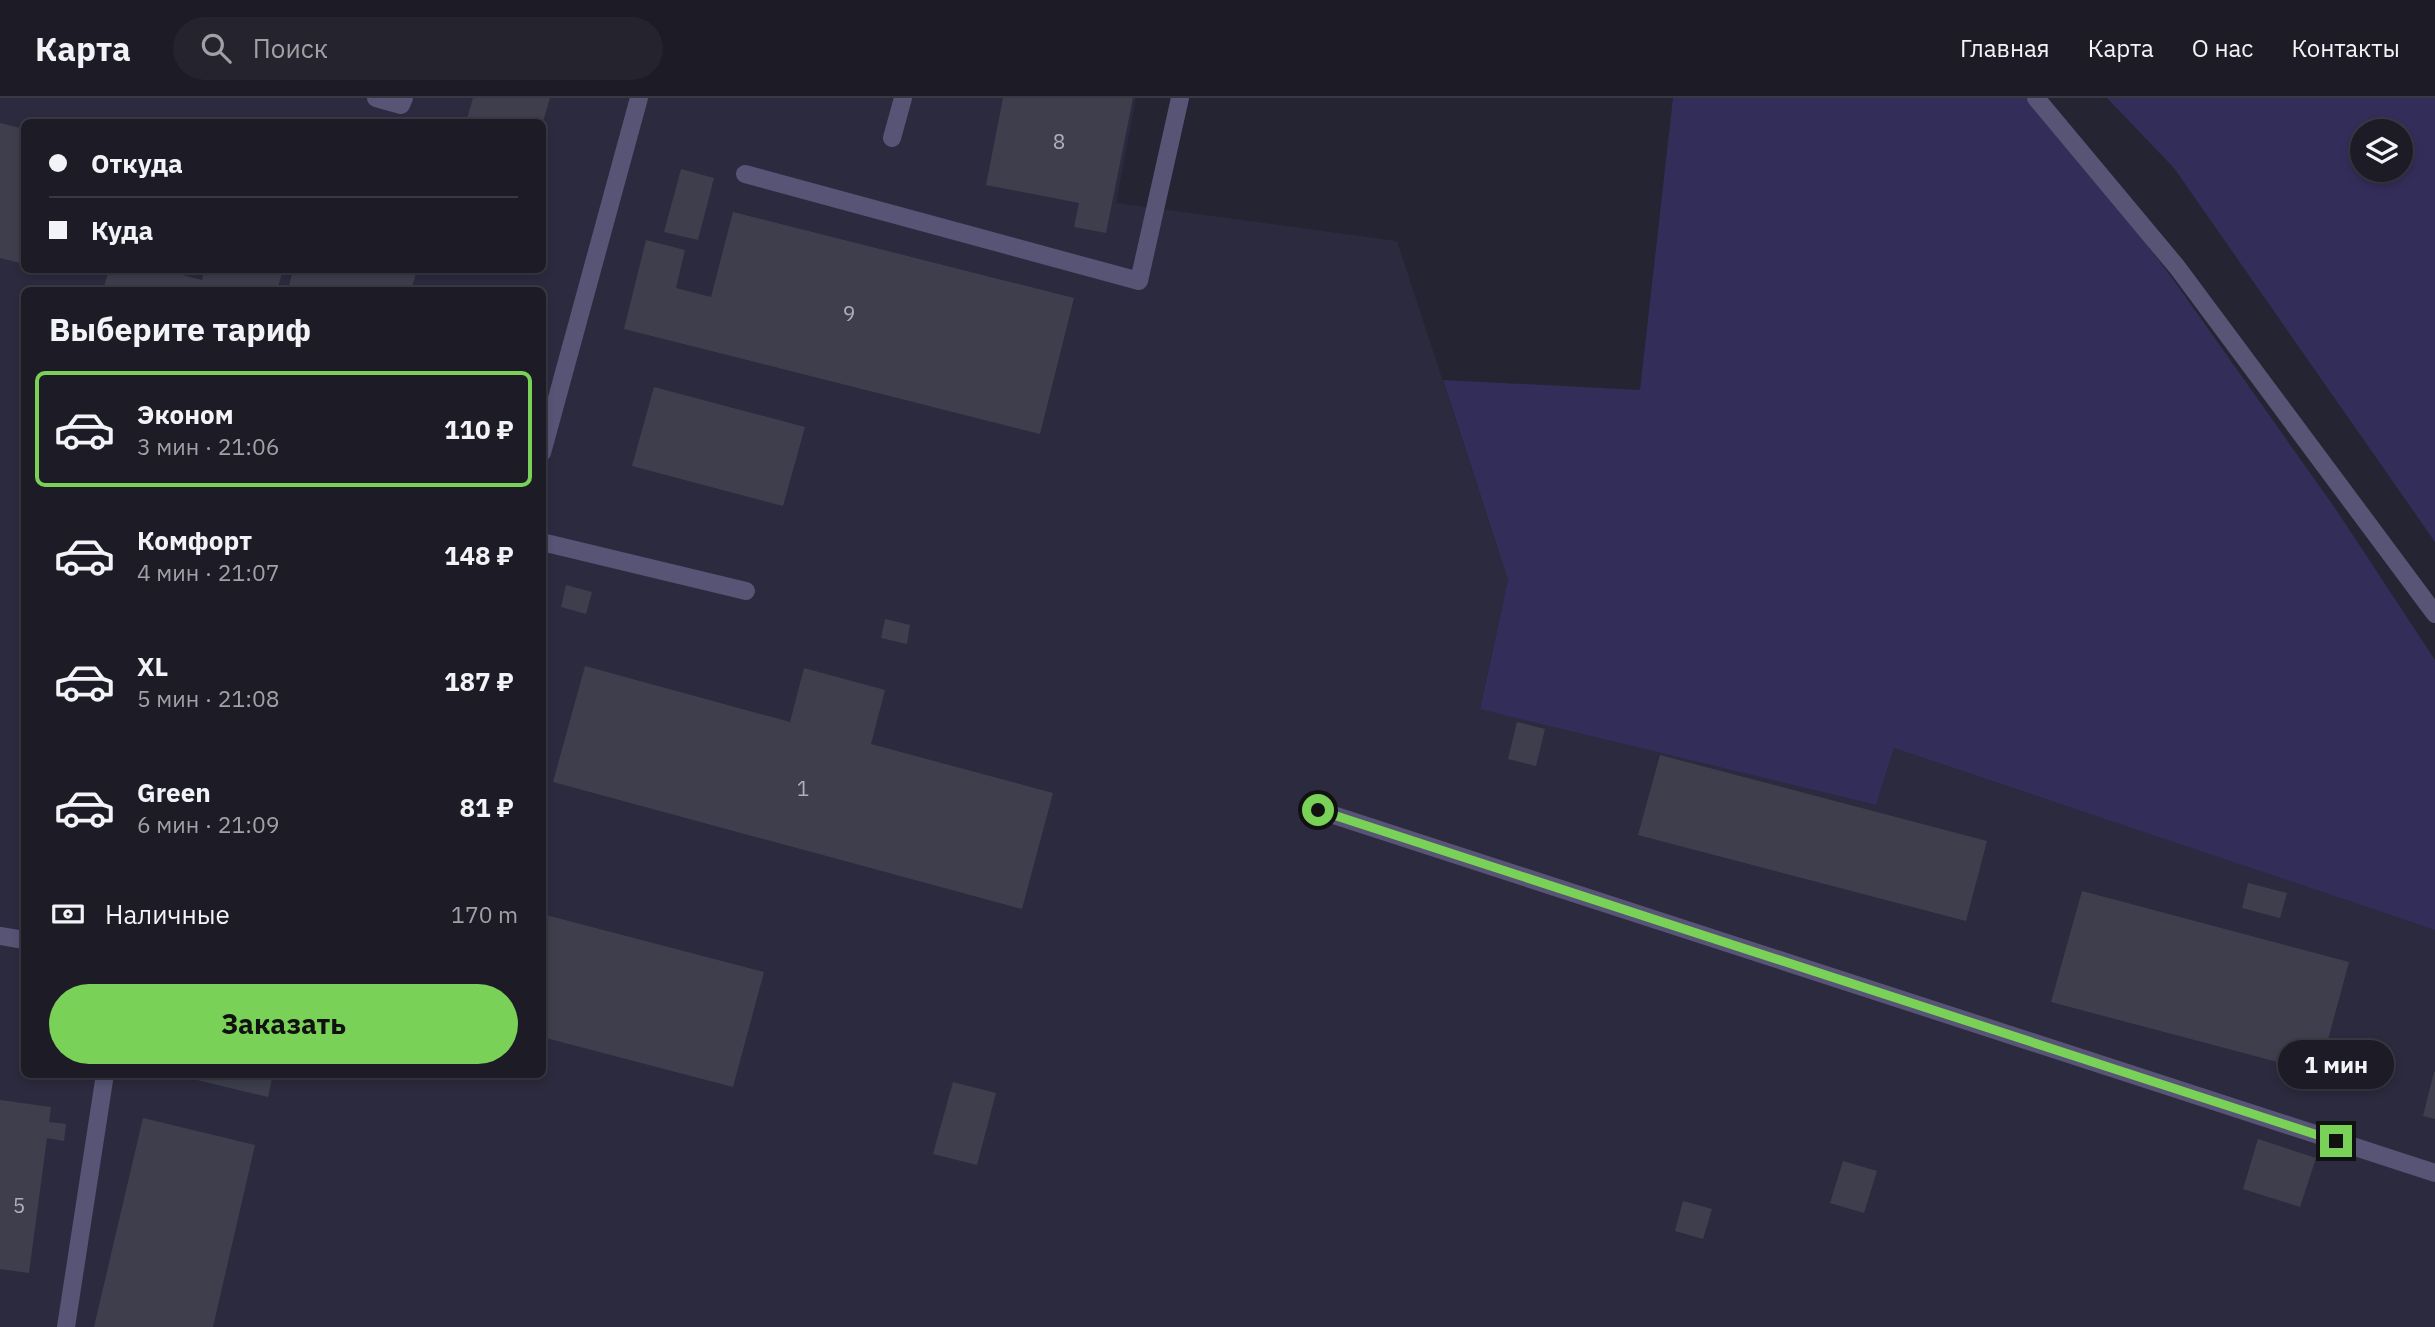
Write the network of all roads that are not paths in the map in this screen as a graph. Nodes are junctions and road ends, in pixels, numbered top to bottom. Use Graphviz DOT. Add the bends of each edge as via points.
graph roads {
  1 [pos="376,98"];
  2 [pos="404,98"];
  3 [pos="639,98"];
  4 [pos="903,98"];
  5 [pos="1180,98"];
  6 [pos="2036,98"];
  7 [pos="892,138"];
  8 [pos="745,174"];
  9 [pos="546,438"];
  10 [pos="546,542"];
  11 [pos="746,591"];
  12 [pos="2435,614"];
  13 [pos="1318,810"];
  14 [pos="0,936"];
  15 [pos="21,940"];
  16 [pos="104,1078"];
  17 [pos="2435,1173"];
  18 [pos="66,1327"];
  1 -- 2 [label="street" via="401,106"];
  3 -- 9 [label="street"];
  4 -- 7 [label="street"];
  5 -- 8 [label="street" via="1139,281"];
  6 -- 12 [label="street" via="2177,267"];
  10 -- 11 [label="street"];
  13 -- 17 [label="street"];
  14 -- 15 [label="street"];
  16 -- 18 [label="street"];
}
